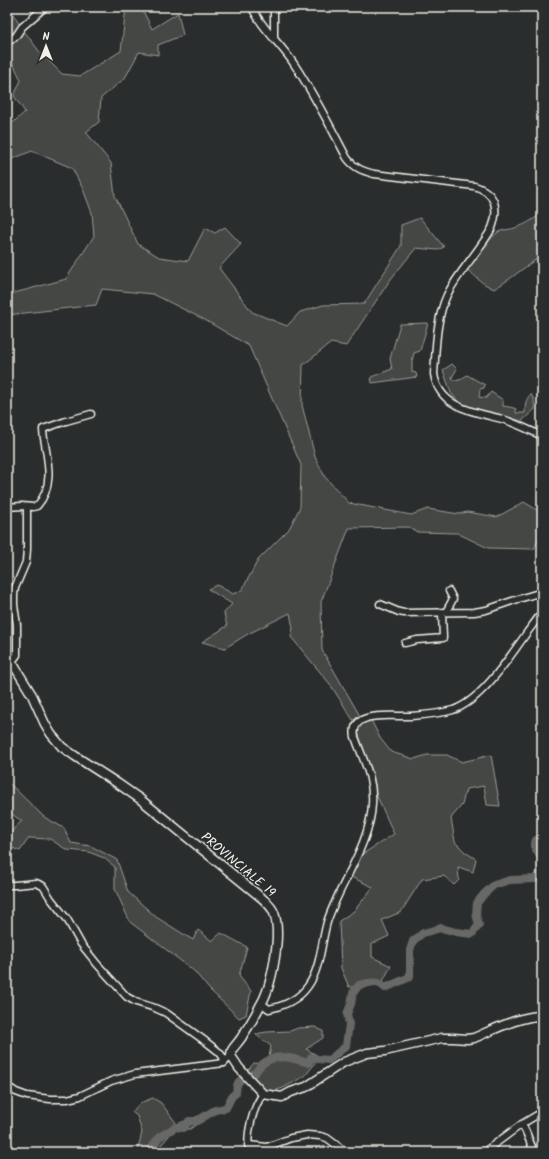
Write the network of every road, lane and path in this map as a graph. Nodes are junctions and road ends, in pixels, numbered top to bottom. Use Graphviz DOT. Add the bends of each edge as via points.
graph roads {
  1 [pos="45,7"];
  2 [pos="252,7"];
  3 [pos="274,7"];
  4 [pos="274,38"];
  5 [pos="7,43"];
  6 [pos="91,414"];
  7 [pos="542,436"];
  8 [pos="7,507"];
  9 [pos="27,507"];
  10 [pos="449,591"];
  11 [pos="542,592"];
  12 [pos="380,604"];
  13 [pos="444,612"];
  14 [pos="542,612"];
  15 [pos="405,642"];
  16 [pos="9,657"];
  17 [pos="7,885"];
  18 [pos="262,1004"];
  19 [pos="542,1016"];
  20 [pos="231,1056"];
  21 [pos="224,1063"];
  22 [pos="7,1086"];
  23 [pos="262,1094"];
  24 [pos="542,1112"];
  25 [pos="522,1124"];
  26 [pos="248,1145"];
  27 [pos="250,1152"];
  28 [pos="346,1152"];
  29 [pos="484,1152"];
  30 [pos="534,1152"];
  1 -- 5 [label="street"];
  2 -- 4 [label="street"];
  3 -- 4 [label="street"];
  4 -- 7 [label="street" via="294,64 354,166 374,174 474,186 485,190 492,198 495,209 492,228 443,305 438,327 435,380 452,403"];
  6 -- 9 [label="street" via="43,429 48,487 37,506"];
  8 -- 9 [label="street"];
  9 -- 16 [label="street" via="27,555 14,595 17,655 14,659"];
  10 -- 13 [label="street" via="453,599"];
  11 -- 13 [label="street" via="486,610"];
  12 -- 13 [label="street" via="399,612"];
  13 -- 15 [label="street" via="443,638"];
  14 -- 18 [label="street" via="508,660 462,707 428,715 375,716 362,720 355,728 355,737 372,785 371,813 364,837 328,917 318,966 308,986 296,998 276,1008 269,1009"];
  16 -- 18 [label="main road, PROVINCIALE 19" via="32,695 45,724 62,747 140,799 271,907 276,926 275,951 271,977"];
  17 -- 21 [label="street" via="36,883 43,886 81,944 127,997 166,1013 219,1052"];
  18 -- 20 [label="main road, PROVINCIALE 19" via="232,1050"];
  19 -- 23 [label="main road" via="521,1019 474,1038 442,1038 367,1053 344,1062 306,1087 282,1097"];
  20 -- 21 [label="street"];
  20 -- 23 [label="main road" via="238,1068"];
  21 -- 22 [label="street" via="135,1074 67,1099 22,1095"];
  23 -- 26 [label="street" via="254,1110"];
  24 -- 25 [label="street"];
  25 -- 29 [label="street"];
  25 -- 30 [label="street"];
  26 -- 27 [label="street"];
  26 -- 28 [label="street" via="267,1147 307,1135 328,1138"];
}
